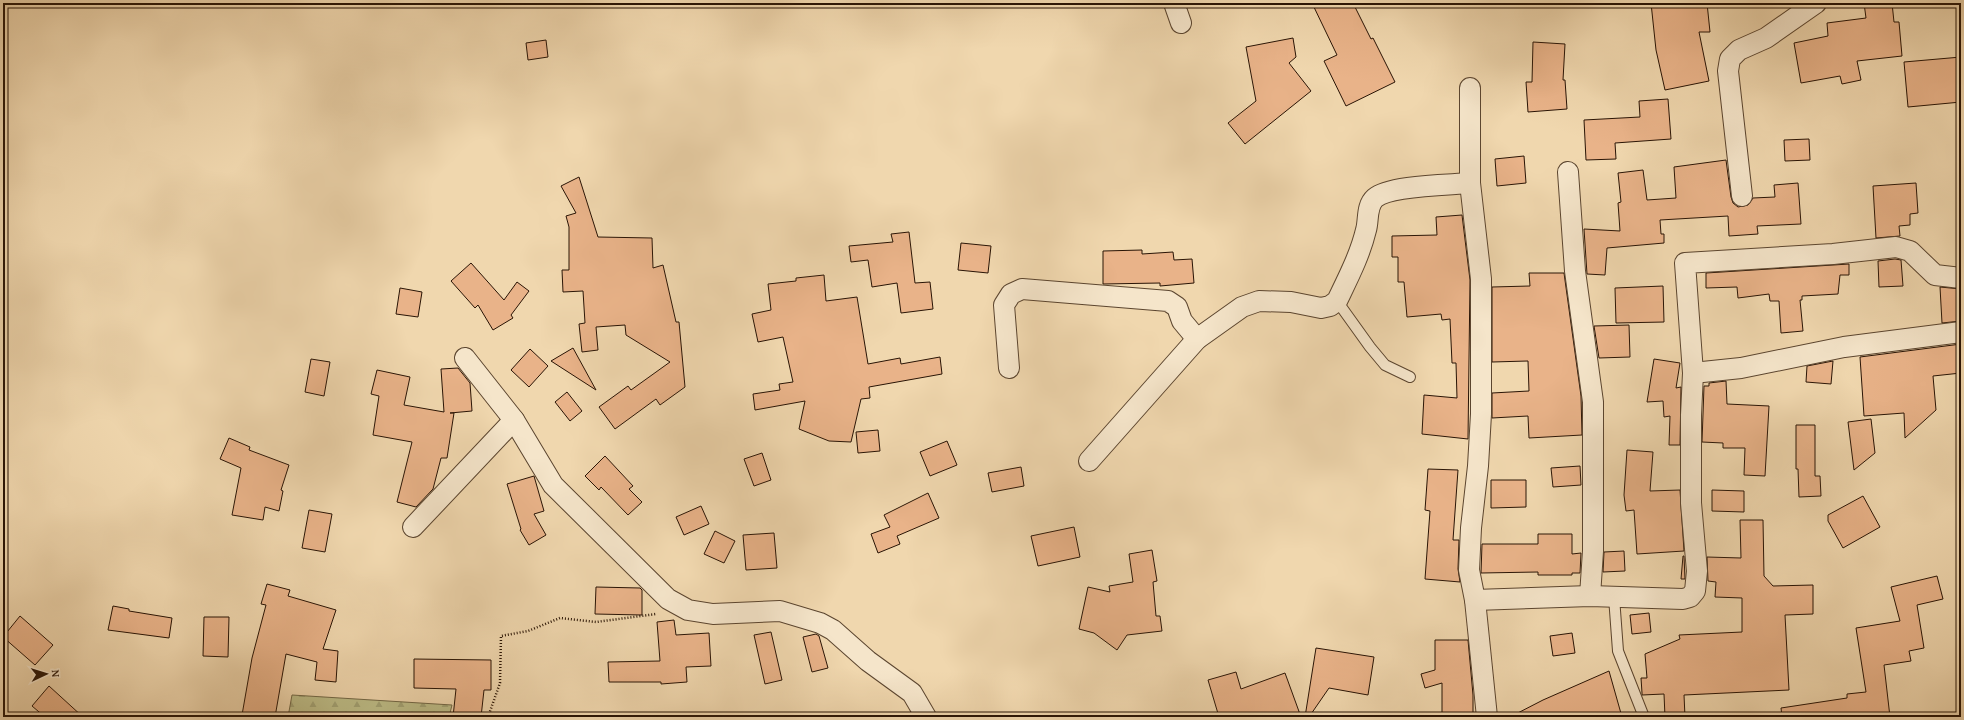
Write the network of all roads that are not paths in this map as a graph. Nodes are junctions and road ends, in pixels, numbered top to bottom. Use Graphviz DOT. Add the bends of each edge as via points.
graph roads {
  1 [pos="1174,3"];
  2 [pos="1816,3"];
  3 [pos="1181,23"];
  4 [pos="1470,88"];
  5 [pos="1568,172"];
  6 [pos="1470,183"];
  7 [pos="1742,196"];
  8 [pos="1961,278"];
  9 [pos="1337,301"];
  10 [pos="1961,332"];
  11 [pos="1197,339"];
  12 [pos="465,358"];
  13 [pos="1009,368"];
  14 [pos="1693,373"];
  15 [pos="1410,377"];
  16 [pos="514,420"];
  17 [pos="1089,461"];
  18 [pos="413,527"];
  19 [pos="1590,596"];
  20 [pos="1614,598"];
  21 [pos="1475,600"];
  22 [pos="926,717"];
  23 [pos="1487,717"];
  24 [pos="1644,717"];
  1 -- 3 [label="street"];
  2 -- 7 [label="street" via="1766,38 1739,50 1730,59 1728,71"];
  4 -- 6 [label="street"];
  5 -- 19 [label="street" via="1575,271 1593,402 1593,551"];
  6 -- 9 [label="street" via="1409,188 1374,198 1360,250"];
  6 -- 21 [label="street" via="1481,279 1481,414 1469,570"];
  8 -- 14 [label="street" via="1936,275 1910,251 1896,247 1833,254 1685,263"];
  9 -- 11 [label="street" via="1321,308 1290,302 1259,301 1242,307"];
  9 -- 15 [label="lane" via="1385,365"];
  10 -- 14 [label="street" via="1844,347 1741,368"];
  11 -- 13 [label="street" via="1182,321 1177,307 1168,301 1022,289 1011,294 1004,305"];
  11 -- 17 [label="street"];
  12 -- 16 [label="street"];
  14 -- 20 [label="street" via="1691,503 1697,571 1694,591 1690,597 1682,599"];
  16 -- 18 [label="street"];
  16 -- 22 [label="street" via="553,485 668,599 688,610 713,614 780,611 820,622 912,693"];
  19 -- 20 [label="street"];
  19 -- 21 [label="street"];
  20 -- 24 [label="lane" via="1618,651"];
  21 -- 23 [label="street"];
}
